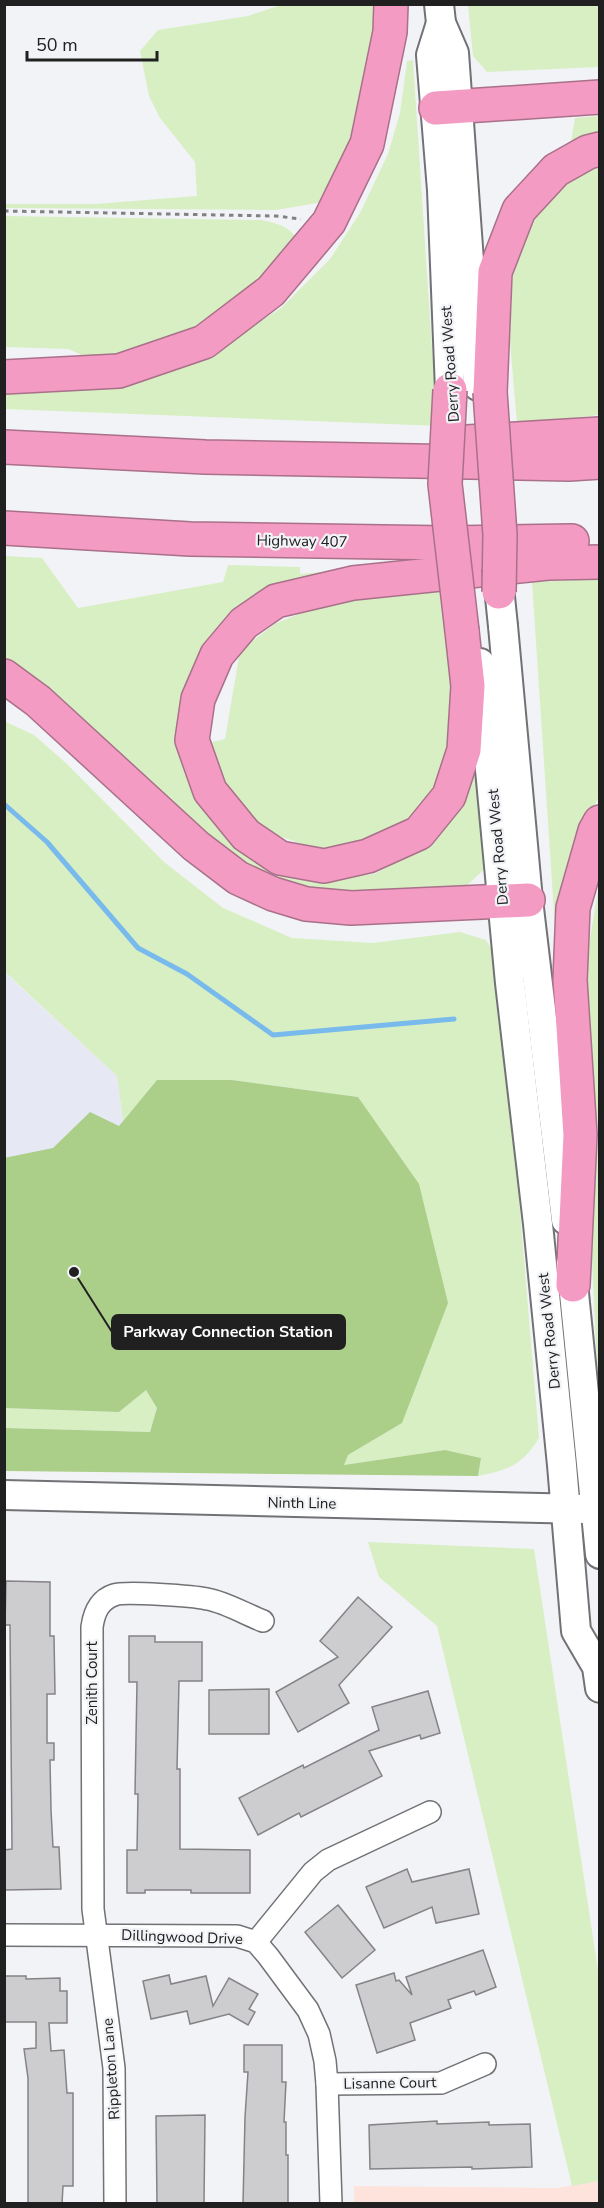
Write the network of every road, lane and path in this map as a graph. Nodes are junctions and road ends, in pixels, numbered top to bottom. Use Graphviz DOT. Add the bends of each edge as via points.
graph roads {
  1 [pos="391,4"];
  2 [pos="440,14"];
  3 [pos="600,97"];
  4 [pos="447,107"];
  5 [pos="600,149"];
  6 [pos="4,211"];
  7 [pos="329,222"];
  8 [pos="4,377"];
  9 [pos="473,391"];
  10 [pos="600,434"];
  11 [pos="4,447"];
  12 [pos="205,458"];
  13 [pos="600,462"];
  14 [pos="4,528"];
  15 [pos="600,541"];
  16 [pos="600,562"];
  17 [pos="499,592"];
  18 [pos="481,629"];
  19 [pos="4,676"];
  20 [pos="600,822"];
  21 [pos="516,901"];
  22 [pos="573,1285"];
  23 [pos="4,1495"];
  24 [pos="597,1508"];
  25 [pos="566,1509"];
  26 [pos="600,1554"];
  27 [pos="263,1622"];
  28 [pos="599,1671"];
  29 [pos="430,1812"];
  30 [pos="4,1935"];
  31 [pos="96,1935"];
  32 [pos="256,1942"];
  33 [pos="485,2064"];
  34 [pos="327,2084"];
  35 [pos="115,2204"];
  36 [pos="331,2204"];
  1 -- 7 [label="highway" via="390,32 367,144"];
  2 -- 4 [label="main road, Derry Road West" via="454,53"];
  3 -- 4 [label="highway"];
  4 -- 9 [label="main road, Derry Road West" via="442,202"];
  5 -- 9 [label="highway" via="556,170 519,210 495,272"];
  6 -- 7 [label="path" via="276,216"];
  7 -- 8 [label="highway" via="271,291 204,342 119,372"];
  9 -- 17 [label="highway, bridge" via="500,535"];
  9 -- 18 [label="highway, bridge" via="445,484"];
  10 -- 12 [label="highway"];
  11 -- 12 [label="highway"];
  12 -- 13 [label="highway"];
  14 -- 15 [label="highway, Highway 407" via="190,539"];
  16 -- 18 [label="highway" via="548,563 353,583 276,601 244,623 217,655 198,699 192,740 210,791 246,835 280,858 324,866 368,856 419,833 449,796 464,750 468,686"];
  17 -- 18 [label="main road, Derry Road West, bridge"];
  18 -- 21 [label="main road, Derry Road West"];
  19 -- 21 [label="highway" via="38,701 196,846 238,878 273,894 306,904 351,908"];
  20 -- 22 [label="highway" via="573,908 570,980 580,1136"];
  21 -- 22 [label="main road, Derry Road West"];
  21 -- 25 [label="main road, Derry Road West"];
  22 -- 24 [label="main road, Derry Road West"];
  23 -- 25 [label="main road, Ninth Line"];
  24 -- 25 [label="main road, Ninth Line"];
  24 -- 26 [label="main road, Derry Road West"];
  25 -- 28 [label="main road, Derry Road West" via="576,1631"];
  27 -- 31 [label="street, Zenith Court" via="208,1599 130,1593 114,1595 94,1613"];
  29 -- 32 [label="street" via="328,1860 307,1878"];
  30 -- 31 [label="street, Dillingwood Drive"];
  31 -- 32 [label="street, Dillingwood Drive" via="237,1936"];
  31 -- 35 [label="street, Rippleton Lane" via="114,2068"];
  32 -- 34 [label="street, Dillingwood Drive" via="314,2022 323,2047"];
  33 -- 34 [label="street, Lisanne Court" via="441,2083"];
  34 -- 36 [label="street, Dillingwood Drive"];
}
